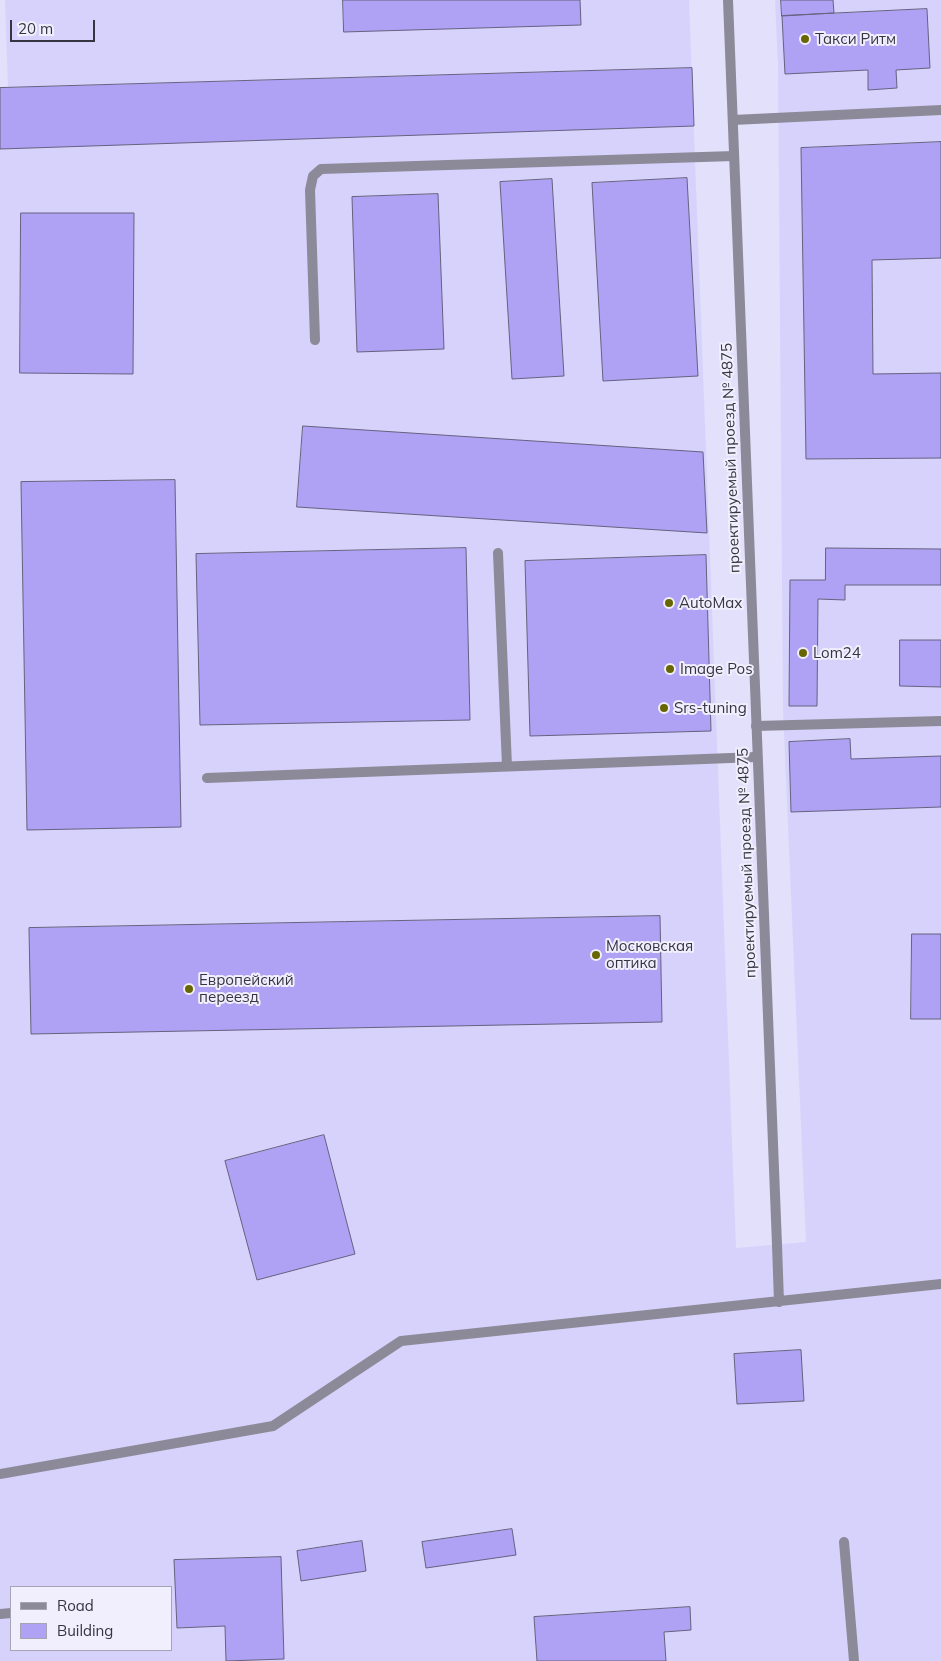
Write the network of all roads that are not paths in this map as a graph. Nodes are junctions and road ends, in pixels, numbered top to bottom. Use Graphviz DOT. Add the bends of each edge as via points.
graph roads {
  1 [pos="728,0"];
  2 [pos="941,110"];
  3 [pos="732,120"];
  4 [pos="734,156"];
  5 [pos="315,340"];
  6 [pos="498,553"];
  7 [pos="941,721"];
  8 [pos="756,726"];
  9 [pos="757,757"];
  10 [pos="507,766"];
  11 [pos="208,778"];
  12 [pos="941,1284"];
  13 [pos="779,1302"];
  14 [pos="0,1474"];
  15 [pos="844,1542"];
  16 [pos="854,1661"];
  1 -- 3 [label="street, проектируемый проезд № 4875"];
  2 -- 3 [label="street"];
  3 -- 4 [label="street, проектируемый проезд № 4875"];
  4 -- 5 [label="street" via="321,169 313,176 310,190"];
  4 -- 8 [label="street, проектируемый проезд № 4875"];
  6 -- 10 [label="street"];
  7 -- 8 [label="street"];
  8 -- 9 [label="street, проектируемый проезд № 4875"];
  9 -- 10 [label="street"];
  9 -- 13 [label="street, проектируемый проезд № 4875"];
  10 -- 11 [label="street"];
  12 -- 13 [label="street"];
  13 -- 14 [label="street" via="401,1341 273,1426"];
  15 -- 16 [label="street"];
}
